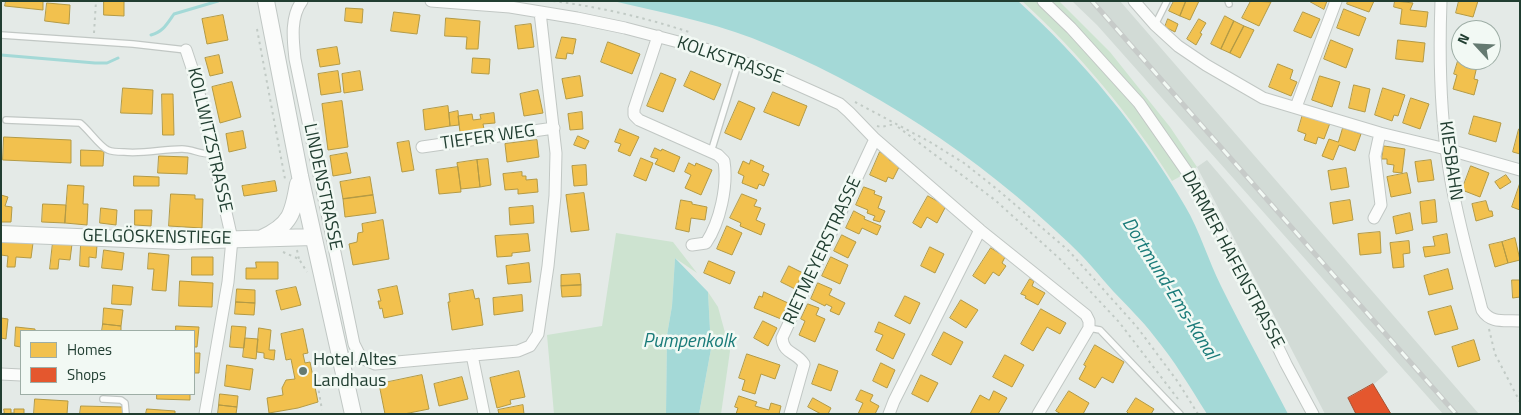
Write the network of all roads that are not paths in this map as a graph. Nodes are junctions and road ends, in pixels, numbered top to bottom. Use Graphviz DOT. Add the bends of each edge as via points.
graph roads {
  1 [pos="266,1"];
  2 [pos="302,1"];
  3 [pos="431,1"];
  4 [pos="1043,1"];
  5 [pos="1134,1"];
  6 [pos="1166,1"];
  7 [pos="1336,1"];
  8 [pos="1442,1"];
  9 [pos="540,12"];
  10 [pos="1155,25"];
  11 [pos="1,35"];
  12 [pos="658,36"];
  13 [pos="186,50"];
  14 [pos="739,61"];
  15 [pos="1296,107"];
  16 [pos="6,120"];
  17 [pos="554,128"];
  18 [pos="1380,133"];
  19 [pos="875,139"];
  20 [pos="422,147"];
  21 [pos="1446,149"];
  22 [pos="711,152"];
  23 [pos="213,154"];
  24 [pos="1520,170"];
  25 [pos="292,178"];
  26 [pos="1374,218"];
  27 [pos="980,230"];
  28 [pos="1,234"];
  29 [pos="313,237"];
  30 [pos="262,238"];
  31 [pos="232,239"];
  32 [pos="692,246"];
  33 [pos="1520,320"];
  34 [pos="1089,328"];
  35 [pos="359,354"];
  36 [pos="472,355"];
  37 [pos="341,362"];
  38 [pos="1,374"];
  39 [pos="20,375"];
  40 [pos="103,399"];
  41 [pos="126,414"];
  42 [pos="205,414"];
  43 [pos="353,414"];
  44 [pos="484,414"];
  45 [pos="790,414"];
  46 [pos="890,414"];
  47 [pos="1038,414"];
  48 [pos="1180,414"];
  49 [pos="1313,414"];
  1 -- 25 [label="main road, LINDENSTRASSE"];
  2 -- 35 [label="street, LINDENSTRASSE" via="295,14 295,59 352,335"];
  3 -- 9 [label="street, KOLKSTRASSE"];
  4 -- 49 [label="street, DARMER HAFENSTRASSE" via="1139,103 1194,182"];
  5 -- 10 [label="street"];
  6 -- 10 [label="lane"];
  7 -- 15 [label="street"];
  8 -- 21 [label="street, KIESBAHN" via="1440,26"];
  9 -- 12 [label="street, KOLKSTRASSE" via="597,21"];
  9 -- 17 [label="street"];
  10 -- 15 [label="street" via="1178,46 1246,90"];
  11 -- 13 [label="lane, KOLLWITZSTRASSE"];
  12 -- 14 [label="street, KOLKSTRASSE"];
  12 -- 22 [label="street" via="634,115"];
  13 -- 23 [label="street, KOLLWITZSTRASSE"];
  14 -- 19 [label="street, KOLKSTRASSE" via="840,104"];
  14 -- 22 [label="lane"];
  15 -- 18 [label="street"];
  16 -- 23 [label="lane" via="80,123 103,146 114,152 140,154 184,149"];
  17 -- 20 [label="street, TIEFER WEG"];
  17 -- 36 [label="street" via="555,196 538,334 530,346 518,351"];
  18 -- 21 [label="street"];
  18 -- 26 [label="street" via="1375,156 1381,205"];
  19 -- 27 [label="street, KOLKSTRASSE"];
  19 -- 45 [label="street, RIETMEYERSTRASSE" via="782,338 786,350 804,364"];
  21 -- 24 [label="street"];
  21 -- 33 [label="street, KIESBAHN" via="1482,310 1493,320"];
  22 -- 32 [label="street" via="724,160 726,171 719,216 706,243"];
  23 -- 31 [label="street, KOLLWITZSTRASSE"];
  25 -- 29 [label="main road, LINDENSTRASSE"];
  25 -- 30 [label="main road" via="294,207 276,232"];
  27 -- 34 [label="street, KOLKSTRASSE" via="1086,316 1090,321"];
  27 -- 46 [label="street" via="894,400"];
  28 -- 31 [label="main road, GELGÖSKENSTIEGE" via="178,241"];
  29 -- 30 [label="main road, GELGÖSKENSTIEGE"];
  29 -- 37 [label="main road, LINDENSTRASSE"];
  30 -- 31 [label="main road, GELGÖSKENSTIEGE"];
  31 -- 42 [label="street, KOLLWITZSTRASSE" via="228,282"];
  34 -- 47 [label="street"];
  34 -- 48 [label="lane" via="1100,330"];
  35 -- 36 [label="street" via="375,364"];
  35 -- 37 [label="street"];
  36 -- 44 [label="street"];
  37 -- 43 [label="main road, LINDENSTRASSE"];
  38 -- 39 [label="street"];
  40 -- 41 [label="lane" via="121,400 125,403"];
}
